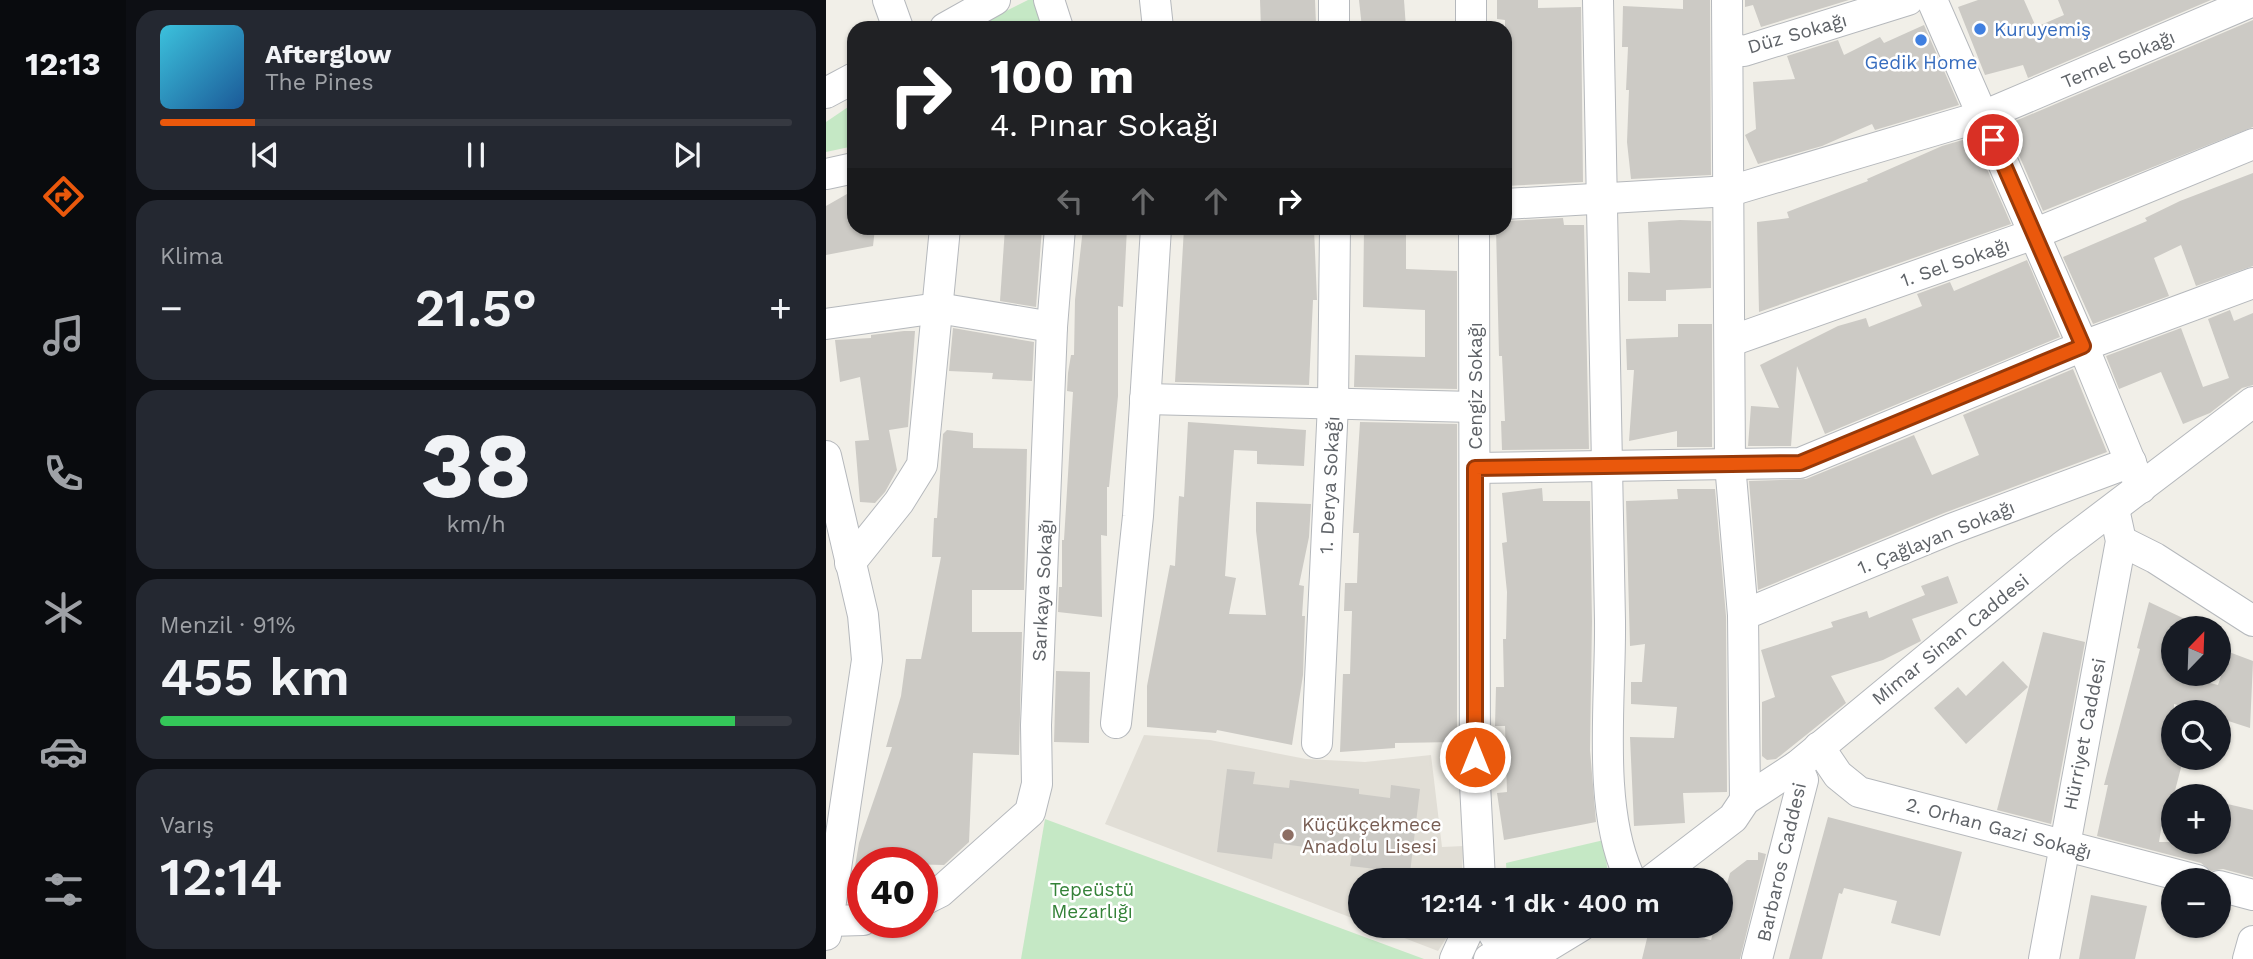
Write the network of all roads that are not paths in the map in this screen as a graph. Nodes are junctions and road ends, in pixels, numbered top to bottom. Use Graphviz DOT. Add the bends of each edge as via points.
graph roads {
  1 [pos="888,0"];
  2 [pos="995,0"];
  3 [pos="1049,0"];
  4 [pos="1155,0"];
  5 [pos="1334,0"];
  6 [pos="1471,0"];
  7 [pos="1598,0"];
  8 [pos="1727,0"];
  9 [pos="1909,0"];
  10 [pos="1932,0"];
  11 [pos="2253,1"];
  12 [pos="896,21"];
  13 [pos="958,21"];
  14 [pos="1056,21"];
  15 [pos="1157,21"];
  16 [pos="1335,21"];
  17 [pos="1471,21"];
  18 [pos="1728,43"];
  19 [pos="847,82"];
  20 [pos="826,93"];
  21 [pos="1983,116"];
  22 [pos="2253,144"];
  23 [pos="847,170"];
  24 [pos="826,174"];
  25 [pos="1730,191"];
  26 [pos="1601,198"];
  27 [pos="1512,204"];
  28 [pos="2034,234"];
  29 [pos="944,235"];
  30 [pos="1059,235"];
  31 [pos="1156,235"];
  32 [pos="1335,235"];
  33 [pos="1474,235"];
  34 [pos="2253,284"];
  35 [pos="938,308"];
  36 [pos="826,324"];
  37 [pos="1052,327"];
  38 [pos="1731,341"];
  39 [pos="2083,346"];
  40 [pos="1145,399"];
  41 [pos="2253,402"];
  42 [pos="1333,404"];
  43 [pos="1474,407"];
  44 [pos="826,456"];
  45 [pos="1730,464"];
  46 [pos="1606,466"];
  47 [pos="1475,468"];
  48 [pos="2136,475"];
  49 [pos="2115,509"];
  50 [pos="2121,541"];
  51 [pos="850,563"];
  52 [pos="1743,615"];
  53 [pos="2253,621"];
  54 [pos="1116,723"];
  55 [pos="1317,743"];
  56 [pos="1808,756"];
  57 [pos="1745,800"];
  58 [pos="2063,845"];
  59 [pos="1479,868"];
  60 [pos="1629,868"];
  61 [pos="1650,868"];
  62 [pos="2161,871"];
  63 [pos="2231,889"];
  64 [pos="938,893"];
  65 [pos="2253,895"];
  66 [pos="847,924"];
  67 [pos="828,928"];
  68 [pos="1465,938"];
  69 [pos="1540,938"];
  70 [pos="2253,941"];
  71 [pos="1516,945"];
  72 [pos="1455,959"];
  73 [pos="1757,959"];
  74 [pos="2044,959"];
  75 [pos="2248,959"];
  1 -- 12 [label="street"];
  2 -- 13 [label="street"];
  3 -- 14 [label="street"];
  4 -- 15 [label="street"];
  5 -- 16 [label="street"];
  6 -- 17 [label="street"];
  7 -- 26 [label="street"];
  8 -- 18 [label="street"];
  9 -- 18 [label="street, Düz Sokağı" via="1744,51"];
  10 -- 21 [label="street"];
  11 -- 21 [label="street, Temel Sokağı"];
  18 -- 25 [label="street"];
  19 -- 20 [label="street"];
  21 -- 25 [label="street, Temel Sokağı"];
  21 -- 28 [label="street"];
  22 -- 28 [label="street, 1. Sel Sokağı"];
  23 -- 24 [label="street"];
  25 -- 26 [label="street, Temel Sokağı"];
  25 -- 38 [label="street"];
  26 -- 27 [label="street, Temel Sokağı"];
  26 -- 46 [label="street"];
  28 -- 38 [label="street, 1. Sel Sokağı"];
  28 -- 39 [label="street"];
  29 -- 35 [label="street"];
  30 -- 37 [label="street, Sarıkaya Sokağı"];
  31 -- 40 [label="street"];
  32 -- 42 [label="street, 1. Derya Sokağı"];
  33 -- 43 [label="street, Cengiz Sokağı"];
  34 -- 39 [label="street"];
  35 -- 36 [label="street"];
  35 -- 37 [label="street"];
  35 -- 51 [label="street" via="922,465"];
  37 -- 64 [label="street, Sarıkaya Sokağı" via="1037,784 1030,812"];
  38 -- 45 [label="street"];
  39 -- 45 [label="street" via="1800,463"];
  39 -- 48 [label="street"];
  40 -- 42 [label="street"];
  40 -- 54 [label="street"];
  41 -- 48 [label="street, Mimar Sinan Caddesi"];
  42 -- 43 [label="street"];
  42 -- 55 [label="street, 1. Derya Sokağı"];
  43 -- 47 [label="street, Cengiz Sokağı"];
  44 -- 51 [label="street"];
  45 -- 46 [label="street"];
  45 -- 52 [label="street"];
  46 -- 47 [label="street"];
  46 -- 60 [label="street" via="1610,781 1613,828"];
  47 -- 59 [label="street, Cengiz Sokağı"];
  48 -- 49 [label="street, Mimar Sinan Caddesi"];
  48 -- 52 [label="street, 1. Çağlayan Sokağı" via="1951,529"];
  49 -- 50 [label="street, Hürriyet Caddesi"];
  49 -- 56 [label="street, Mimar Sinan Caddesi" via="1980,612"];
  50 -- 53 [label="street"];
  50 -- 58 [label="street, Hürriyet Caddesi"];
  51 -- 67 [label="street" via="863,615 867,660"];
  52 -- 57 [label="street"];
  56 -- 57 [label="street, Mimar Sinan Caddesi"];
  56 -- 58 [label="street, 2. Orhan Gazi Sokağı" via="1859,792"];
  56 -- 73 [label="street, Barbaros Caddesi"];
  57 -- 61 [label="street, Mimar Sinan Caddesi" via="1733,818"];
  58 -- 62 [label="street, 2. Orhan Gazi Sokağı"];
  58 -- 74 [label="street, Hürriyet Caddesi"];
  63 -- 65 [label="street"];
  66 -- 67 [label="street"];
  68 -- 72 [label="street"];
  69 -- 71 [label="street"];
  70 -- 75 [label="street"];
}
